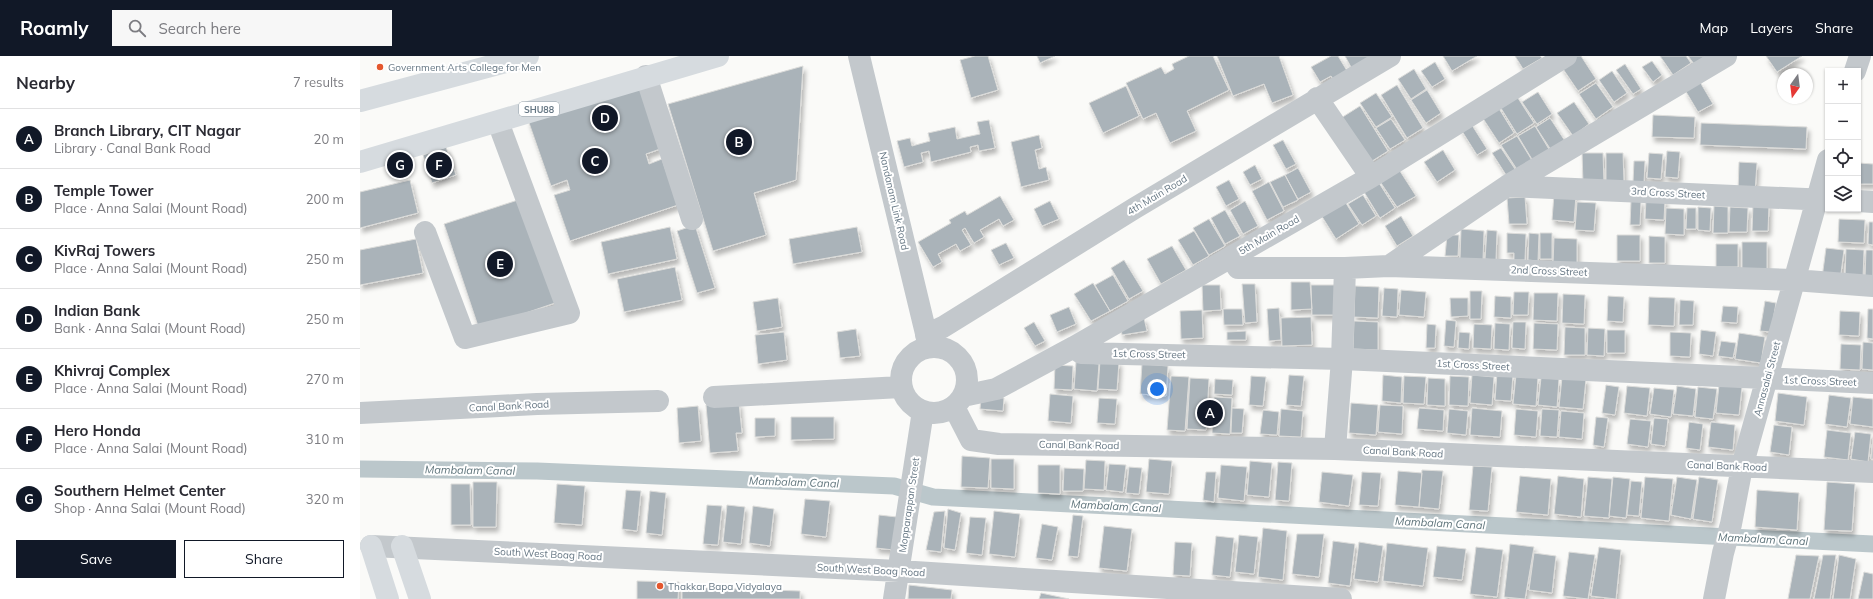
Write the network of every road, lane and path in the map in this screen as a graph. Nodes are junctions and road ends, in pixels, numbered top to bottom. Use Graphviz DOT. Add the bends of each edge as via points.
graph roads {
  1 [pos="528,56"];
  2 [pos="718,56"];
  3 [pos="859,56"];
  4 [pos="1390,56"];
  5 [pos="1566,56"];
  6 [pos="1726,56"];
  7 [pos="646,76"];
  8 [pos="1318,98"];
  9 [pos="360,101"];
  10 [pos="498,122"];
  11 [pos="360,162"];
  12 [pos="1826,176"];
  13 [pos="1371,177"];
  14 [pos="1507,186"];
  15 [pos="1822,200"];
  16 [pos="1861,201"];
  17 [pos="1873,202"];
  18 [pos="692,219"];
  19 [pos="425,232"];
  20 [pos="1231,257"];
  21 [pos="1389,266"];
  22 [pos="1345,268"];
  23 [pos="1794,280"];
  24 [pos="1873,286"];
  25 [pos="928,341"];
  26 [pos="1074,347"];
  27 [pos="1342,359"];
  28 [pos="1766,379"];
  29 [pos="1873,383"];
  30 [pos="901,387"];
  31 [pos="714,397"];
  32 [pos="658,401"];
  33 [pos="959,402"];
  34 [pos="923,411"];
  35 [pos="360,413"];
  36 [pos="1335,449"];
  37 [pos="1742,467"];
  38 [pos="1873,472"];
  39 [pos="371,546"];
  40 [pos="402,546"];
  41 [pos="900,571"];
  42 [pos="388,599"];
  43 [pos="420,599"];
  44 [pos="894,599"];
  45 [pos="1340,599"];
  46 [pos="1714,599"];
  1 -- 9 [label="main road"];
  2 -- 7 [label="main road, SHU88"];
  3 -- 25 [label="street, Nandanam Link Road"];
  4 -- 8 [label="street, 4th Main Road"];
  5 -- 13 [label="street, 5th Main Road"];
  6 -- 14 [label="street"];
  7 -- 10 [label="main road, SHU88"];
  7 -- 18 [label="street"];
  8 -- 13 [label="street"];
  8 -- 25 [label="street, 4th Main Road" via="943,327"];
  10 -- 11 [label="main road, SHU88"];
  10 -- 19 [label="street" via="569,314 465,338"];
  12 -- 15 [label="street, Annasalai Street"];
  13 -- 20 [label="street, 5th Main Road"];
  14 -- 15 [label="street, 3rd Cross Street"];
  14 -- 21 [label="street"];
  15 -- 23 [label="street, Annasalai Street"];
  16 -- 17 [label="street"];
  20 -- 22 [label="street, 2nd Cross Street" via="1238,268"];
  20 -- 26 [label="street, 5th Main Road"];
  21 -- 22 [label="street, 2nd Cross Street"];
  21 -- 23 [label="street, 2nd Cross Street"];
  22 -- 27 [label="street"];
  23 -- 24 [label="street, 2nd Cross Street"];
  23 -- 28 [label="street, Annasalai Street"];
  25 -- 30 [label="street" via="906,360 900,376"];
  25 -- 33 [label="street" via="950,350 959,357 964,366 967,387"];
  26 -- 27 [label="street, 1st Cross Street" via="1081,353"];
  26 -- 33 [label="street, 5th Main Road" via="996,389"];
  27 -- 28 [label="street, 1st Cross Street"];
  27 -- 36 [label="street"];
  28 -- 29 [label="street, 1st Cross Street"];
  28 -- 37 [label="street, Annasalai Street"];
  30 -- 31 [label="street"];
  30 -- 34 [label="street" via="909,402"];
  32 -- 35 [label="street, Canal Bank Road"];
  33 -- 34 [label="street" via="945,411"];
  33 -- 36 [label="street, Canal Bank Road" via="971,440 999,444"];
  34 -- 41 [label="street, Mopparappan Street"];
  36 -- 37 [label="street, Canal Bank Road"];
  37 -- 38 [label="street, Canal Bank Road"];
  37 -- 46 [label="street, Annasalai Street"];
  39 -- 40 [label="street, South West Boag Road"];
  39 -- 42 [label="main road"];
  40 -- 41 [label="street, South West Boag Road"];
  40 -- 43 [label="main road"];
  41 -- 44 [label="street, Mopparappan Street"];
  41 -- 45 [label="street, South West Boag Road"];
}
